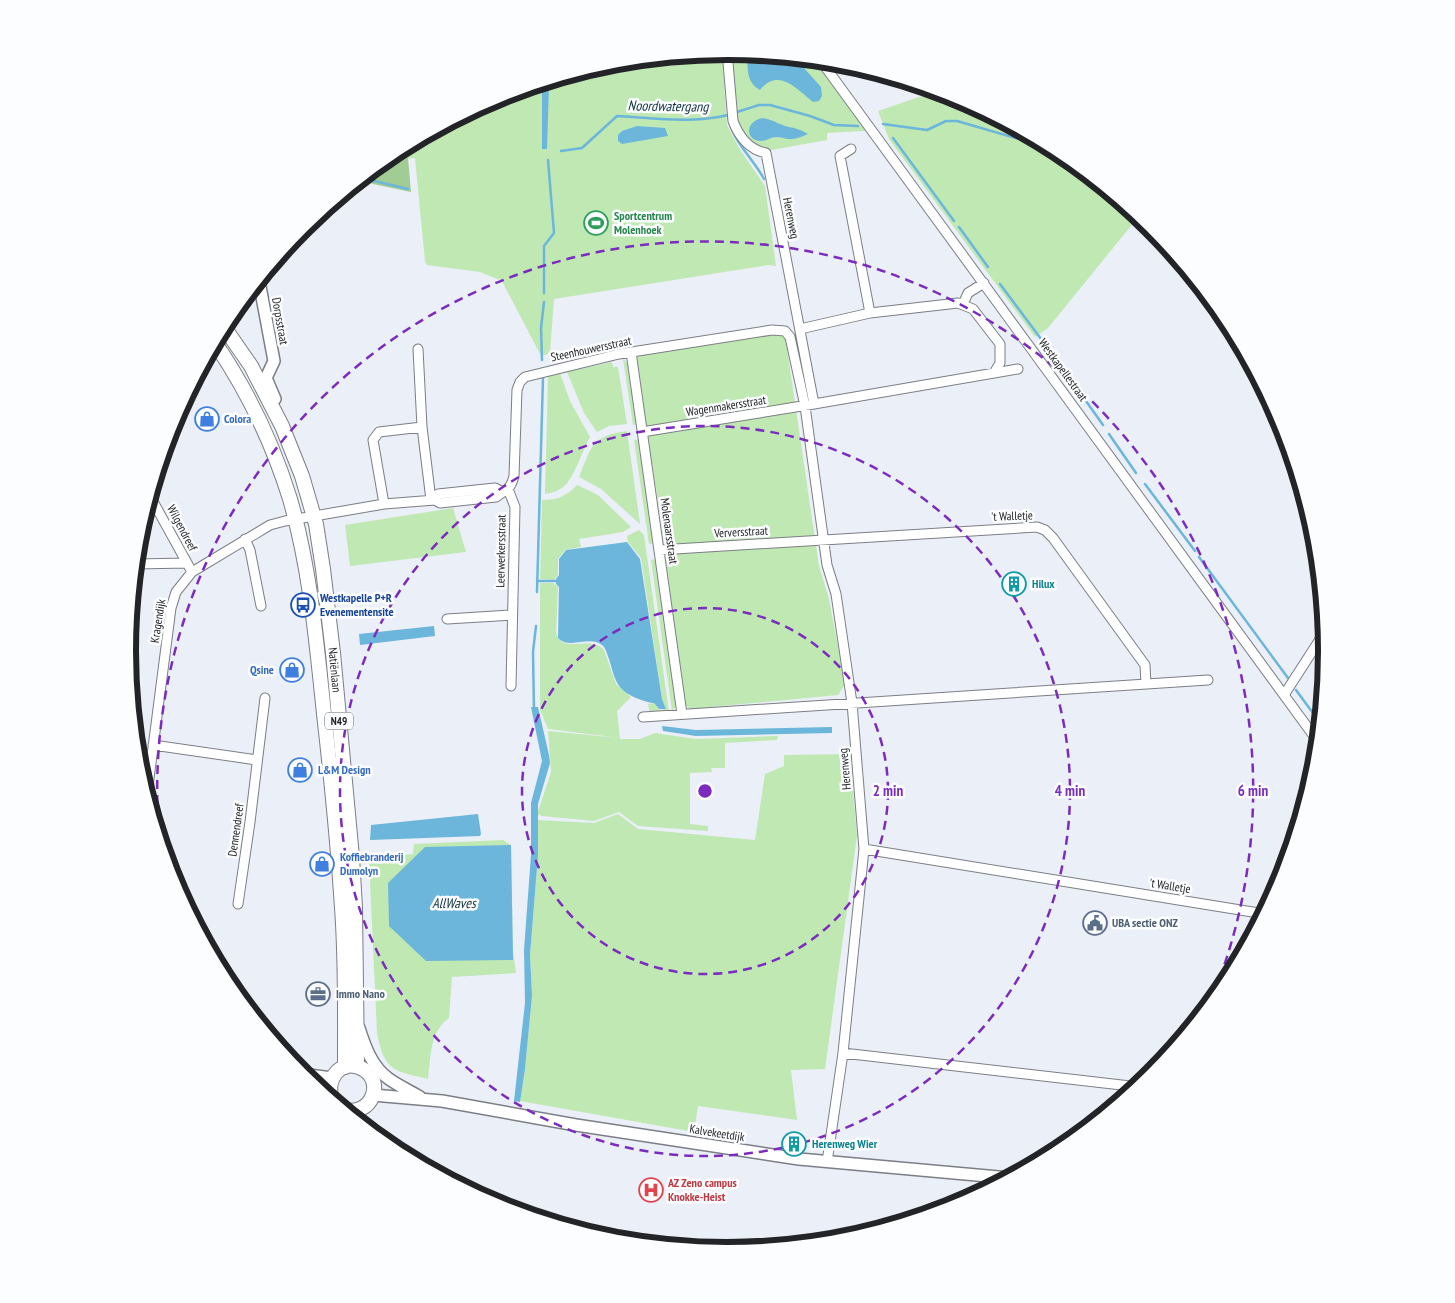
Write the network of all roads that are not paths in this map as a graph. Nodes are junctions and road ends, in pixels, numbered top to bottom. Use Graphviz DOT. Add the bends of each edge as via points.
graph roads {
  1 [pos="728,60"];
  2 [pos="827,69"];
  3 [pos="851,149"];
  4 [pos="984,283"];
  5 [pos="260,288"];
  6 [pos="963,304"];
  7 [pos="870,314"];
  8 [pos="800,329"];
  9 [pos="229,334"];
  10 [pos="418,349"];
  11 [pos="219,350"];
  12 [pos="631,352"];
  13 [pos="251,366"];
  14 [pos="269,368"];
  15 [pos="1018,369"];
  16 [pos="994,373"];
  17 [pos="810,405"];
  18 [pos="282,426"];
  19 [pos="422,427"];
  20 [pos="642,432"];
  21 [pos="505,490"];
  22 [pos="433,500"];
  23 [pos="155,504"];
  24 [pos="384,504"];
  25 [pos="314,516"];
  26 [pos="295,520"];
  27 [pos="245,539"];
  28 [pos="823,540"];
  29 [pos="659,550"];
  30 [pos="187,563"];
  31 [pos="143,564"];
  32 [pos="192,572"];
  33 [pos="262,606"];
  34 [pos="512,615"];
  35 [pos="447,618"];
  36 [pos="1319,641"];
  37 [pos="1208,680"];
  38 [pos="1146,684"];
  39 [pos="511,686"];
  40 [pos="1284,695"];
  41 [pos="265,698"];
  42 [pos="852,703"];
  43 [pos="682,714"];
  44 [pos="643,717"];
  45 [pos="1313,735"];
  46 [pos="153,745"];
  47 [pos="257,760"];
  48 [pos="149,776"];
  49 [pos="864,849"];
  50 [pos="238,904"];
  51 [pos="1258,913"];
  52 [pos="357,1020"];
  53 [pos="843,1053"];
  54 [pos="351,1067"];
  55 [pos="1130,1085"];
  56 [pos="328,1088"];
  57 [pos="373,1095"];
  58 [pos="422,1098"];
  59 [pos="354,1110"];
  60 [pos="827,1162"];
  61 [pos="998,1177"];
  1 -- 8 [label="street, Herenweg" via="736,130 756,151 766,153"];
  2 -- 4 [label="street, Westkapellestraat"];
  3 -- 7 [label="street" via="840,156"];
  4 -- 6 [label="street" via="968,293"];
  4 -- 40 [label="street, Westkapellestraat"];
  5 -- 14 [label="street, Dorpsstraat" via="274,361"];
  6 -- 7 [label="street"];
  6 -- 16 [label="street" via="973,309 1000,344 1000,363"];
  7 -- 8 [label="street"];
  8 -- 17 [label="street, Herenweg"];
  9 -- 13 [label="main road, Natiënlaan / N49"];
  10 -- 19 [label="street"];
  11 -- 26 [label="main road, Natiënlaan / N49" via="264,431"];
  12 -- 17 [label="street, Steenhouwersstraat" via="772,330 785,331 790,336"];
  12 -- 20 [label="street, Molenaarsstraat"];
  12 -- 21 [label="street, Steenhouwersstraat" via="533,374 520,382 514,476 512,484"];
  13 -- 14 [label="street" via="259,370"];
  13 -- 18 [label="main road, Natiënlaan / N49"];
  14 -- 18 [label="street, Dorpsstraat" via="266,378 282,414"];
  15 -- 16 [label="street"];
  16 -- 17 [label="street"];
  17 -- 20 [label="street, Wagenmakersstraat"];
  17 -- 28 [label="street, Herenweg"];
  18 -- 25 [label="main road, Natiënlaan / N49"];
  19 -- 22 [label="street"];
  19 -- 24 [label="street" via="380,432 372,440"];
  20 -- 29 [label="street, Molenaarsstraat"];
  21 -- 22 [label="street" via="495,488 438,494"];
  21 -- 34 [label="street, Leerwerkersstraat" via="515,507"];
  22 -- 24 [label="street"];
  23 -- 30 [label="street, Wilgendreef"];
  24 -- 25 [label="street"];
  25 -- 26 [label="street"];
  25 -- 52 [label="main road, Natiënlaan / N49" via="323,569 352,857"];
  26 -- 27 [label="street, Kragendijk" via="285,520"];
  26 -- 54 [label="main road, Natiënlaan / N49" via="310,598 335,814"];
  27 -- 32 [label="street, Kragendijk"];
  27 -- 33 [label="street"];
  28 -- 29 [label="street, Verversstraat"];
  28 -- 38 [label="street, 't Walletje" via="1022,527 1045,530 1144,665"];
  28 -- 42 [label="street, Herenweg" via="836,594"];
  29 -- 43 [label="street, Molenaarsstraat"];
  30 -- 31 [label="street"];
  30 -- 32 [label="street, Wilgendreef"];
  32 -- 46 [label="street, Kragendijk" via="173,600"];
  34 -- 35 [label="street"];
  34 -- 39 [label="street, Leerwerkersstraat"];
  36 -- 40 [label="street"];
  37 -- 38 [label="street"];
  38 -- 42 [label="street"];
  40 -- 45 [label="street, Westkapellestraat"];
  41 -- 47 [label="street, Dennendreef"];
  42 -- 43 [label="street"];
  42 -- 49 [label="street, Herenweg"];
  43 -- 44 [label="street"];
  46 -- 47 [label="street"];
  46 -- 48 [label="street, Kragendijk"];
  47 -- 50 [label="street, Dennendreef"];
  49 -- 51 [label="street, 't Walletje"];
  49 -- 53 [label="street, Herenweg"];
  52 -- 54 [label="main road, Natiënlaan / N49"];
  52 -- 58 [label="street, Kalvekeetdijk" via="374,1064 388,1079"];
  53 -- 55 [label="street"];
  53 -- 60 [label="street, Herenweg"];
  54 -- 56 [label="main road" via="337,1071"];
  54 -- 57 [label="main road" via="365,1070 371,1077"];
  57 -- 58 [label="street, Kalvekeetdijk"];
  57 -- 59 [label="main road" via="368,1103"];
  58 -- 60 [label="street, Kalvekeetdijk" via="576,1126"];
  60 -- 61 [label="street, Kalvekeetdijk"];
}
